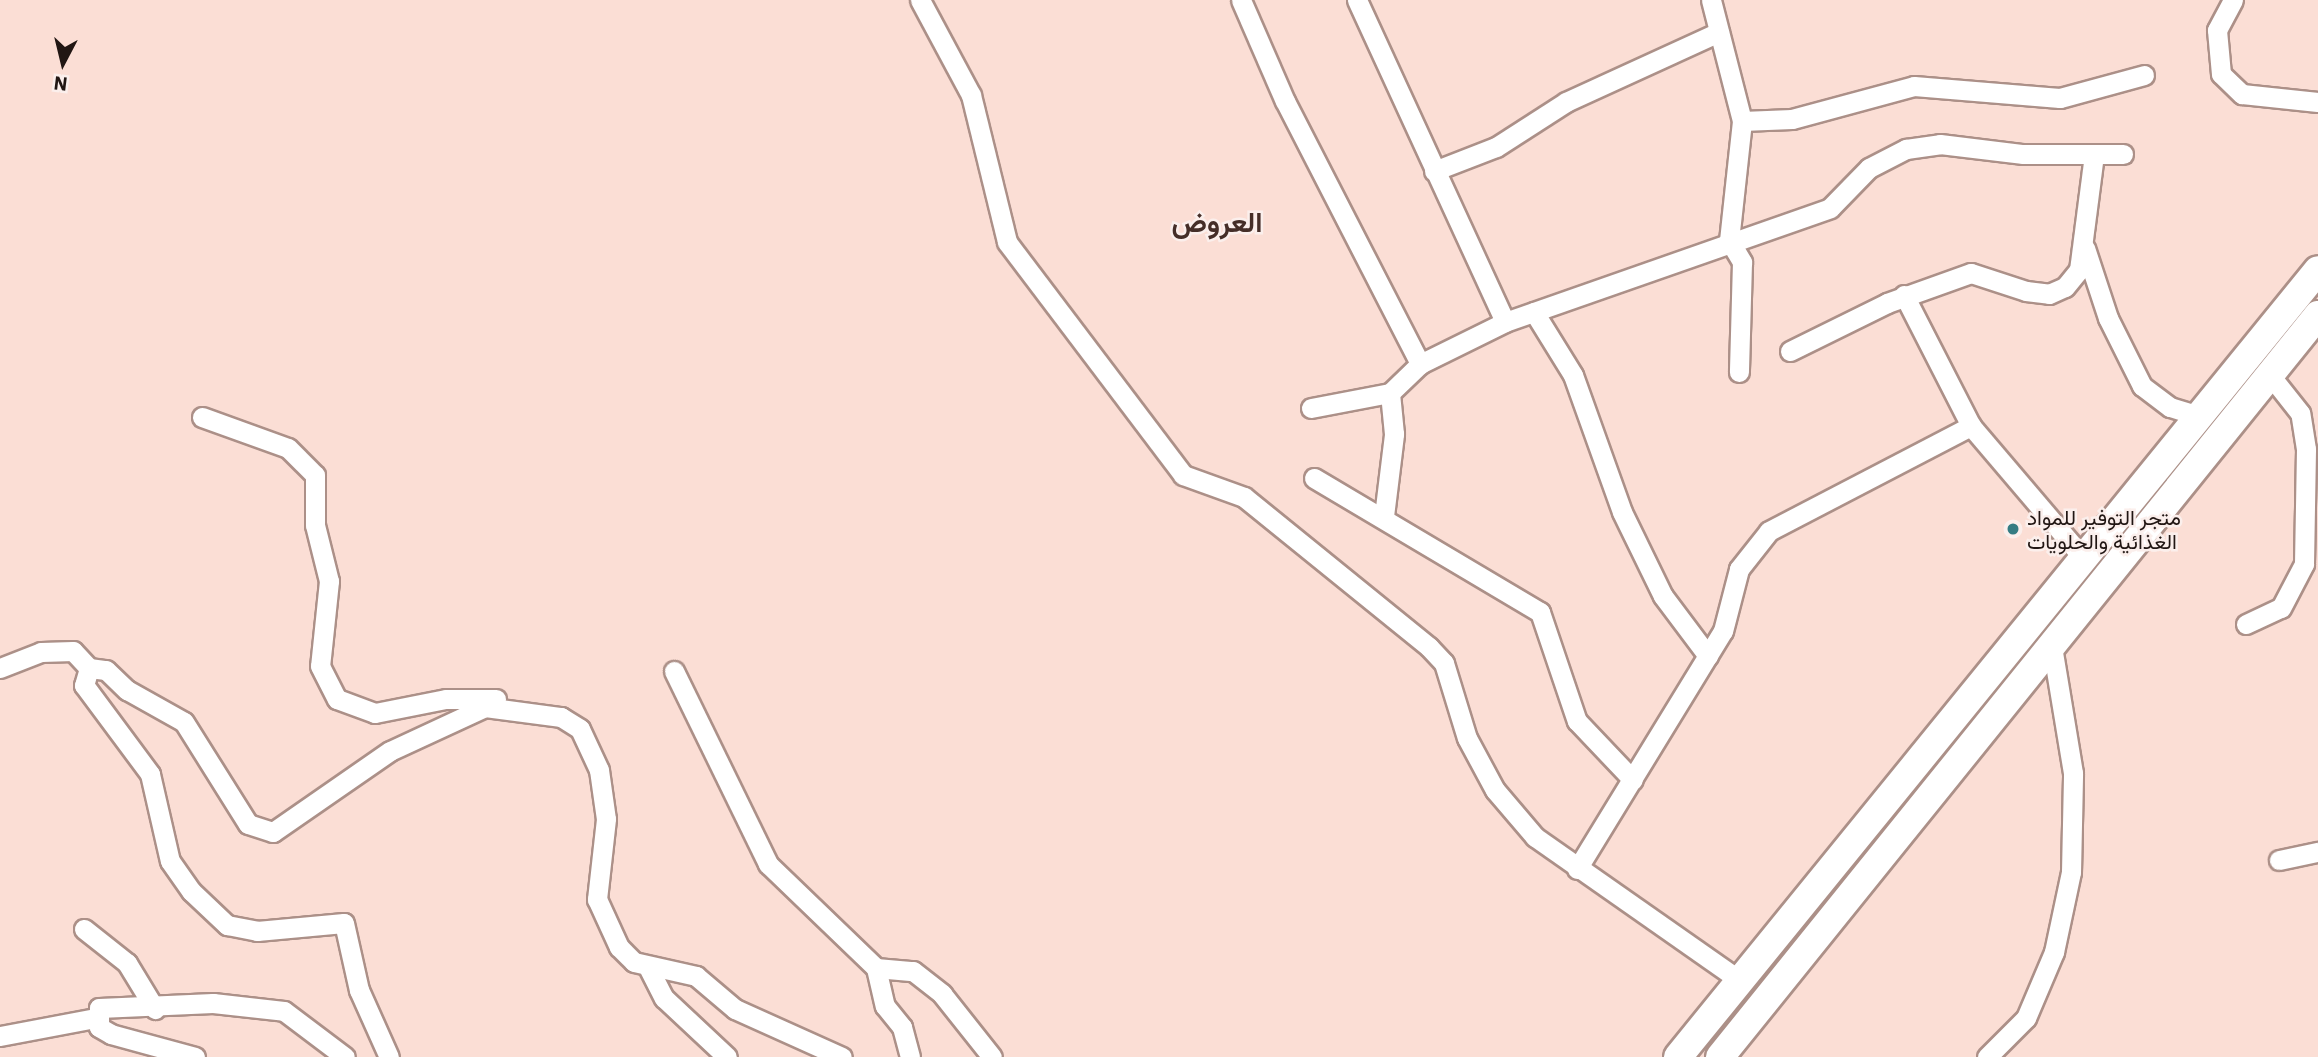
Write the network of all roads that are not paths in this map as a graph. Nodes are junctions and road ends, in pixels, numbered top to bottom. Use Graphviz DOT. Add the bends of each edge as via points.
graph roads {
  1 [pos="920,0"];
  2 [pos="1241,0"];
  3 [pos="1357,0"];
  4 [pos="1712,0"];
  5 [pos="2233,0"];
  6 [pos="1719,32"];
  7 [pos="2144,75"];
  8 [pos="2318,102"];
  9 [pos="1742,121"];
  10 [pos="2123,154"];
  11 [pos="2094,155"];
  12 [pos="1434,171"];
  13 [pos="2082,238"];
  14 [pos="1729,240"];
  15 [pos="2318,270"];
  16 [pos="1904,295"];
  17 [pos="1534,312"];
  18 [pos="2318,315"];
  19 [pos="1505,323"];
  20 [pos="1790,351"];
  21 [pos="1420,364"];
  22 [pos="1739,372"];
  23 [pos="2270,375"];
  24 [pos="1390,393"];
  25 [pos="1311,408"];
  26 [pos="2200,416"];
  27 [pos="202,417"];
  28 [pos="1971,426"];
  29 [pos="1314,478"];
  30 [pos="1384,516"];
  31 [pos="2084,559"];
  32 [pos="2246,624"];
  33 [pos="2052,646"];
  34 [pos="2009,651"];
  35 [pos="1708,656"];
  36 [pos="0,668"];
  37 [pos="89,668"];
  38 [pos="2033,670"];
  39 [pos="674,671"];
  40 [pos="505,705"];
  41 [pos="1633,780"];
  42 [pos="2318,852"];
  43 [pos="2279,860"];
  44 [pos="1577,869"];
  45 [pos="84,929"];
  46 [pos="648,967"];
  47 [pos="876,968"];
  48 [pos="1739,980"];
  49 [pos="155,1009"];
  50 [pos="95,1018"];
  51 [pos="0,1036"];
  52 [pos="195,1057"];
  53 [pos="345,1057"];
  54 [pos="389,1057"];
  55 [pos="727,1057"];
  56 [pos="842,1057"];
  57 [pos="910,1057"];
  58 [pos="992,1057"];
  59 [pos="1678,1057"];
  60 [pos="1720,1057"];
  61 [pos="1987,1057"];
  1 -- 44 [label="street" via="971,95 995,211 1015,253 1183,475 1244,497 1437,655 1466,738 1495,790 1535,837"];
  2 -- 21 [label="street"];
  3 -- 12 [label="street"];
  4 -- 6 [label="street"];
  5 -- 8 [label="street" via="2217,30 2221,74 2242,94"];
  6 -- 9 [label="street"];
  6 -- 12 [label="street" via="1566,102 1496,147"];
  7 -- 9 [label="street" via="2060,98 1914,86 1792,119"];
  9 -- 14 [label="street"];
  10 -- 11 [label="street"];
  11 -- 13 [label="street"];
  11 -- 14 [label="street" via="1940,144 1906,149 1869,168 1830,208"];
  12 -- 19 [label="street"];
  13 -- 16 [label="street" via="2079,270 2049,294 1971,273"];
  13 -- 26 [label="street" via="2108,318 2142,386 2169,407"];
  14 -- 17 [label="street"];
  14 -- 22 [label="street" via="1742,262"];
  15 -- 26 [label="main road"];
  16 -- 20 [label="street"];
  16 -- 28 [label="street"];
  17 -- 19 [label="street"];
  17 -- 35 [label="street" via="1573,375 1622,512 1663,596"];
  18 -- 23 [label="main road"];
  19 -- 21 [label="street"];
  21 -- 24 [label="street"];
  23 -- 32 [label="street" via="2300,413 2306,449 2304,564 2281,608"];
  23 -- 33 [label="main road"];
  24 -- 25 [label="street"];
  24 -- 30 [label="street" via="1394,434"];
  26 -- 31 [label="main road"];
  27 -- 40 [label="street" via="288,448 315,475 316,525 329,581 320,666 337,699 375,713 446,699 491,697"];
  28 -- 31 [label="street"];
  28 -- 35 [label="street" via="1769,531 1739,569 1723,631"];
  29 -- 30 [label="street"];
  30 -- 41 [label="street" via="1541,612 1577,721"];
  31 -- 34 [label="main road"];
  33 -- 38 [label="main road"];
  33 -- 61 [label="street" via="2073,773 2071,872 2054,952 2026,1018"];
  34 -- 38 [label="main road"];
  34 -- 48 [label="main road"];
  35 -- 41 [label="street"];
  36 -- 37 [label="street" via="41,652 74,651"];
  37 -- 40 [label="street" via="106,670 127,690 184,722 248,824 273,832 390,751 485,707"];
  37 -- 54 [label="street" via="84,685 150,774 170,861 191,891 227,925 257,931 344,923 359,990"];
  38 -- 60 [label="main road"];
  39 -- 47 [label="street" via="768,864"];
  40 -- 46 [label="street" via="561,717 580,729 605,799 597,899 619,947"];
  41 -- 44 [label="street"];
  42 -- 43 [label="street"];
  44 -- 48 [label="street"];
  45 -- 49 [label="street" via="127,963"];
  46 -- 55 [label="street" via="664,998"];
  46 -- 56 [label="street" via="696,976 735,1009"];
  47 -- 57 [label="street" via="885,1006 902,1027"];
  47 -- 58 [label="street" via="913,971 942,994"];
  48 -- 59 [label="main road"];
  49 -- 50 [label="street" via="110,1004"];
  49 -- 53 [label="street" via="213,1003 284,1011"];
  50 -- 51 [label="street"];
  50 -- 52 [label="street" via="111,1034"];
}
